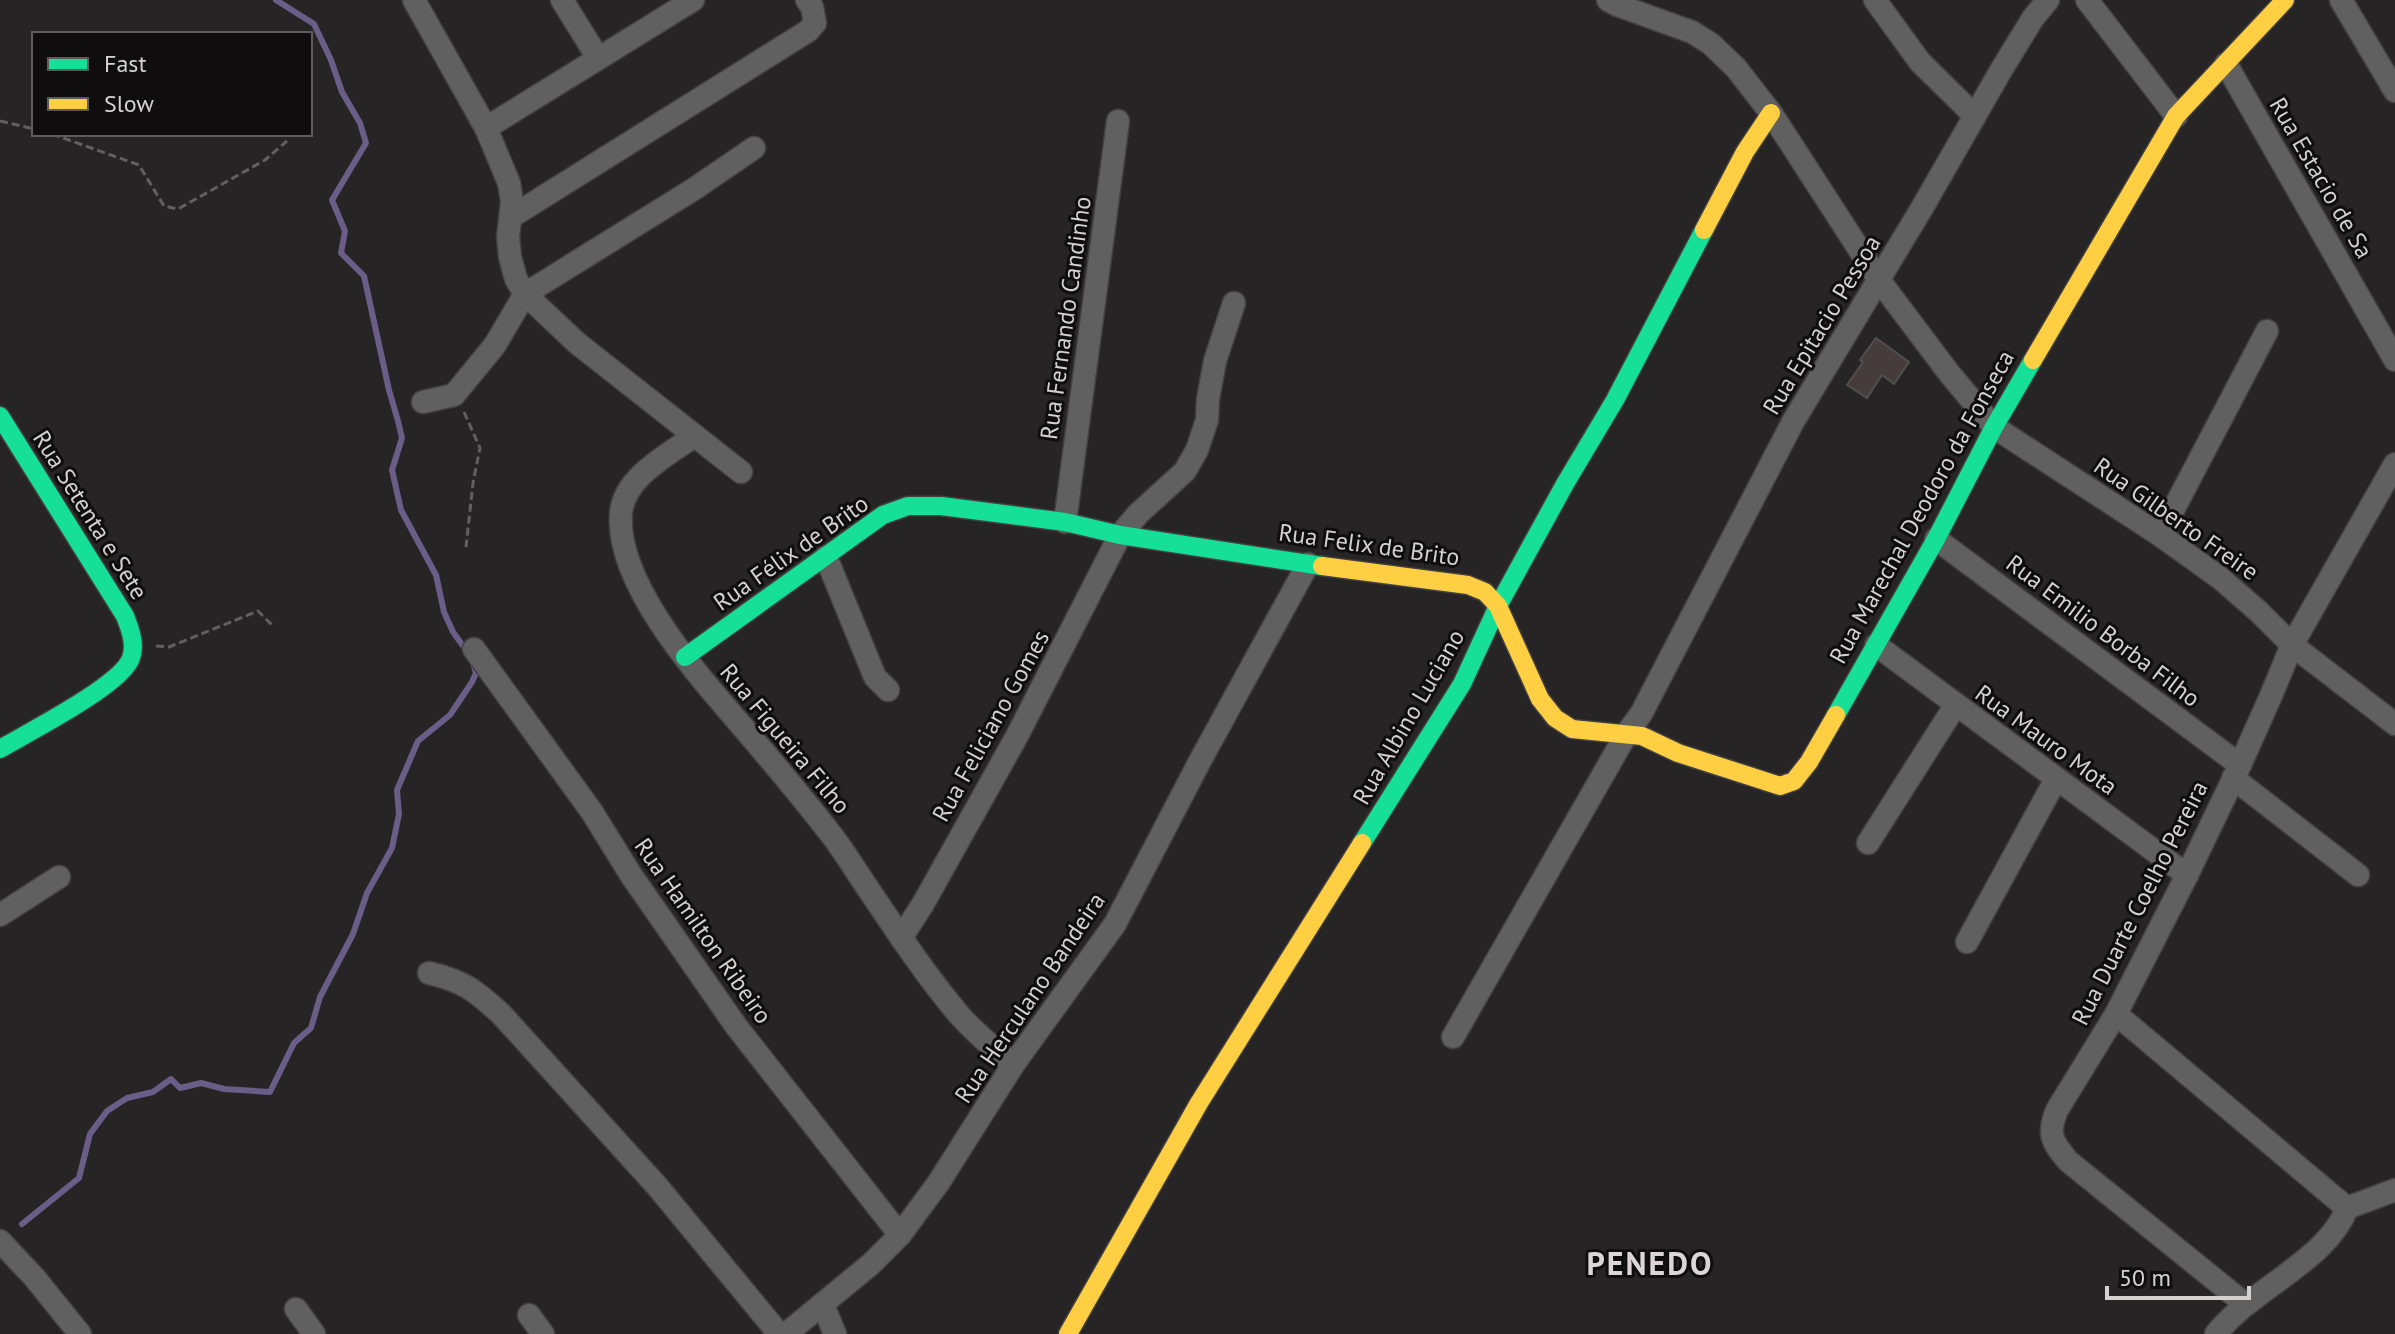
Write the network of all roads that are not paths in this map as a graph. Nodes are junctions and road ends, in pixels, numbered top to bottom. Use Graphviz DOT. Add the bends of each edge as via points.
graph roads {
  1 [pos="414,0"];
  2 [pos="562,0"];
  3 [pos="693,0"];
  4 [pos="807,0"];
  5 [pos="1608,0"];
  6 [pos="1875,0"];
  7 [pos="2048,0"];
  8 [pos="2087,0"];
  9 [pos="2285,0"];
  10 [pos="2341,0"];
  11 [pos="598,58"];
  12 [pos="2226,64"];
  13 [pos="2395,91"];
  14 [pos="1771,113"];
  15 [pos="1975,116"];
  16 [pos="2176,116"];
  17 [pos="1118,121"];
  18 [pos="486,128"];
  19 [pos="754,148"];
  20 [pos="511,217"];
  21 [pos="1879,280"];
  22 [pos="525,294"];
  23 [pos="1234,303"];
  24 [pos="2267,331"];
  25 [pos="2395,360"];
  26 [pos="423,402"];
  27 [pos="0,416"];
  28 [pos="1994,427"];
  29 [pos="694,436"];
  30 [pos="2395,464"];
  31 [pos="741,472"];
  32 [pos="1065,522"];
  33 [pos="1120,535"];
  34 [pos="2160,535"];
  35 [pos="1936,539"];
  36 [pos="826,557"];
  37 [pos="1308,564"];
  38 [pos="1498,606"];
  39 [pos="1876,645"];
  40 [pos="2292,645"];
  41 [pos="474,649"];
  42 [pos="685,657"];
  43 [pos="888,690"];
  44 [pos="1955,706"];
  45 [pos="2395,724"];
  46 [pos="1634,734"];
  47 [pos="0,749"];
  48 [pos="2236,772"];
  49 [pos="2056,779"];
  50 [pos="1868,843"];
  51 [pos="2187,875"];
  52 [pos="2358,875"];
  53 [pos="59,877"];
  54 [pos="0,915"];
  55 [pos="901,938"];
  56 [pos="1967,942"];
  57 [pos="429,973"];
  58 [pos="2116,1014"];
  59 [pos="1453,1037"];
  60 [pos="1013,1065"];
  61 [pos="2395,1190"];
  62 [pos="2347,1208"];
  63 [pos="900,1235"];
  64 [pos="0,1241"];
  65 [pos="2245,1304"];
  66 [pos="823,1305"];
  67 [pos="296,1309"];
  68 [pos="529,1315"];
  69 [pos="80,1334"];
  70 [pos="314,1334"];
  71 [pos="543,1334"];
  72 [pos="779,1334"];
  73 [pos="786,1334"];
  74 [pos="835,1334"];
  75 [pos="1068,1334"];
  76 [pos="2216,1334"];
  1 -- 18 [label="street"];
  2 -- 11 [label="street"];
  3 -- 11 [label="street"];
  4 -- 20 [label="street" via="813,27"];
  5 -- 14 [label="street, Rua Gilberto Freire" via="1711,44"];
  6 -- 15 [label="street" via="1920,62"];
  7 -- 15 [label="street, Rua Epitacio Pessoa"];
  8 -- 16 [label="street"];
  9 -- 12 [label="street, Rua Marechal Deodoro da Fonseca"];
  10 -- 13 [label="street"];
  11 -- 18 [label="street"];
  12 -- 16 [label="street, Rua Marechal Deodoro da Fonseca"];
  12 -- 25 [label="street, Rua Estacio de Sa"];
  14 -- 21 [label="street, Rua Gilberto Freire"];
  14 -- 38 [label="street, Rua Albino Luciano"];
  15 -- 21 [label="street, Rua Epitacio Pessoa"];
  16 -- 28 [label="street, Rua Marechal Deodoro da Fonseca"];
  17 -- 32 [label="street, Rua Fernando Candinho"];
  18 -- 20 [label="street" via="509,183"];
  19 -- 22 [label="street"];
  20 -- 22 [label="street" via="510,257"];
  21 -- 28 [label="street, Rua Gilberto Freire"];
  21 -- 46 [label="street, Rua Epitacio Pessoa" via="1794,420"];
  22 -- 26 [label="street" via="495,345 454,395"];
  22 -- 29 [label="street" via="577,343"];
  23 -- 33 [label="street, Rua Feliciano Gomes" via="1215,361 1197,450 1185,471"];
  24 -- 34 [label="street"];
  27 -- 47 [label="street, Rua Setenta e Sete" via="125,616 133,648 128,665 111,682"];
  28 -- 34 [label="street, Rua Gilberto Freire"];
  28 -- 35 [label="street, Rua Marechal Deodoro da Fonseca"];
  29 -- 31 [label="street"];
  29 -- 42 [label="street, Rua Figueira Filho" via="636,481 621,511 634,575 651,610"];
  30 -- 40 [label="street, Rua Duarte Coelho Pereira"];
  32 -- 33 [label="street, Rua Félix de Brito"];
  32 -- 36 [label="street, Rua Félix de Brito" via="908,506 883,515"];
  33 -- 37 [label="street, Rua Felix de Brito"];
  33 -- 55 [label="street, Rua Feliciano Gomes" via="1017,736"];
  34 -- 40 [label="street, Rua Gilberto Freire" via="2220,578"];
  35 -- 39 [label="street, Rua Marechal Deodoro da Fonseca"];
  35 -- 48 [label="street, Rua Emilio Borba Filho"];
  36 -- 42 [label="street, Rua Félix de Brito"];
  36 -- 43 [label="street" via="875,677"];
  37 -- 38 [label="street, Rua Felix de Brito" via="1468,585 1485,592"];
  37 -- 60 [label="street, Rua Herculano Bandeira" via="1115,924"];
  38 -- 46 [label="street" via="1540,699 1555,718 1572,729"];
  38 -- 75 [label="street, Rua Albino Luciano" via="1462,684 1199,1103"];
  39 -- 44 [label="street, Rua Mauro Mota"];
  39 -- 46 [label="street, Rua Marechal Deodoro da Fonseca" via="1809,762 1788,784 1752,779"];
  40 -- 45 [label="street, Rua Gilberto Freire"];
  40 -- 48 [label="street, Rua Duarte Coelho Pereira"];
  41 -- 63 [label="street, Rua Hamilton Ribeiro" via="736,1026"];
  42 -- 55 [label="street, Rua Figueira Filho" via="832,836"];
  44 -- 49 [label="street, Rua Mauro Mota"];
  44 -- 50 [label="street"];
  46 -- 59 [label="street"];
  48 -- 51 [label="street, Rua Duarte Coelho Pereira"];
  48 -- 52 [label="street, Rua Emilio Borba Filho"];
  49 -- 51 [label="street, Rua Mauro Mota"];
  49 -- 56 [label="street"];
  51 -- 58 [label="street, Rua Duarte Coelho Pereira"];
  53 -- 54 [label="street"];
  55 -- 60 [label="street, Rua Figueira Filho" via="958,1013"];
  57 -- 72 [label="street" via="456,980 501,1014 657,1186"];
  58 -- 62 [label="street"];
  58 -- 65 [label="street, Rua Duarte Coelho Pereira" via="2057,1110 2052,1140 2068,1161"];
  60 -- 63 [label="street, Rua Herculano Bandeira"];
  61 -- 62 [label="street"];
  62 -- 65 [label="street" via="2336,1232"];
  63 -- 66 [label="street, Rua Herculano Bandeira"];
  64 -- 69 [label="street"];
  65 -- 76 [label="street"];
  66 -- 73 [label="street, Rua Herculano Bandeira"];
  66 -- 74 [label="street"];
  67 -- 70 [label="street"];
  68 -- 71 [label="street"];
}
